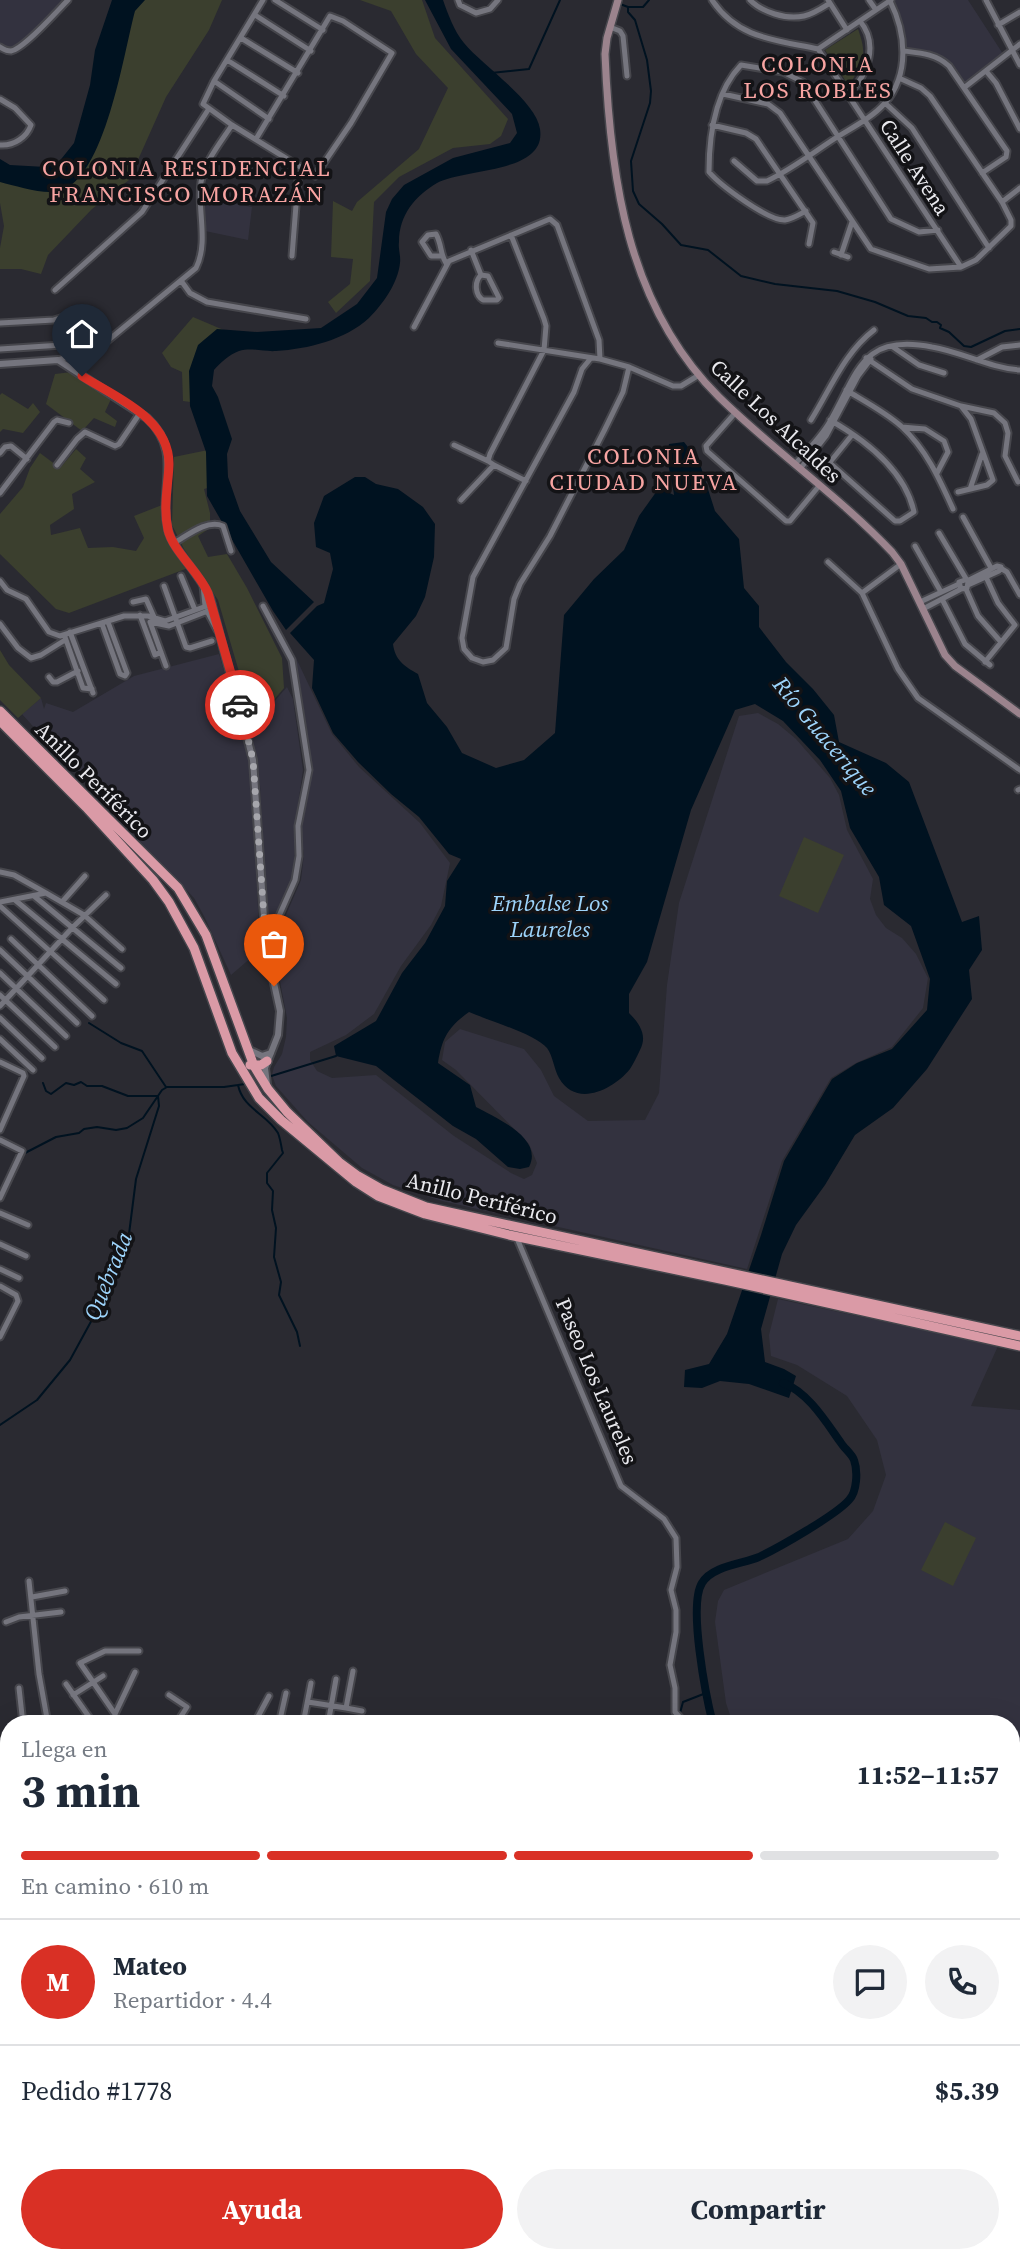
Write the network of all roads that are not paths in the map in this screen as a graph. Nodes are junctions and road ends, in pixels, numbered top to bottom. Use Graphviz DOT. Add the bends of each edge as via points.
graph roads {
  1 [pos="68,0"];
  2 [pos="263,0"];
  3 [pos="275,0"];
  4 [pos="458,0"];
  5 [pos="499,0"];
  6 [pos="712,0"];
  7 [pos="750,0"];
  8 [pos="869,0"];
  9 [pos="986,0"];
  10 [pos="891,1"];
  11 [pos="829,2"];
  12 [pos="617,4"];
  13 [pos="876,10"];
  14 [pos="1020,12"];
  15 [pos="255,15"];
  16 [pos="860,21"];
  17 [pos="998,25"];
  18 [pos="610,27"];
  19 [pos="323,30"];
  20 [pos="847,30"];
  21 [pos="241,38"];
  22 [pos="1020,44"];
  23 [pos="0,47"];
  24 [pos="818,49"];
  25 [pos="1012,49"];
  26 [pos="311,51"];
  27 [pos="904,51"];
  28 [pos="227,60"];
  29 [pos="1020,65"];
  30 [pos="986,71"];
  31 [pos="298,73"];
  32 [pos="627,76"];
  33 [pos="899,78"];
  34 [pos="214,82"];
  35 [pos="965,87"];
  36 [pos="849,93"];
  37 [pos="723,94"];
  38 [pos="284,96"];
  39 [pos="0,99"];
  40 [pos="885,103"];
  41 [pos="208,110"];
  42 [pos="269,119"];
  43 [pos="866,119"];
  44 [pos="232,125"];
  45 [pos="712,125"];
  46 [pos="1020,129"];
  47 [pos="838,136"];
  48 [pos="256,139"];
  49 [pos="0,145"];
  50 [pos="809,155"];
  51 [pos="734,161"];
  52 [pos="303,169"];
  53 [pos="982,173"];
  54 [pos="782,174"];
  55 [pos="1020,188"];
  56 [pos="1002,202"];
  57 [pos="806,211"];
  58 [pos="852,222"];
  59 [pos="938,230"];
  60 [pos="511,234"];
  61 [pos="809,244"];
  62 [pos="989,248"];
  63 [pos="471,250"];
  64 [pos="834,252"];
  65 [pos="841,255"];
  66 [pos="292,256"];
  67 [pos="441,256"];
  68 [pos="848,257"];
  69 [pos="446,263"];
  70 [pos="961,267"];
  71 [pos="481,275"];
  72 [pos="182,282"];
  73 [pos="55,290"];
  74 [pos="306,318"];
  75 [pos="0,323"];
  76 [pos="414,327"];
  77 [pos="874,330"];
  78 [pos="498,343"];
  79 [pos="1020,345"];
  80 [pos="893,347"];
  81 [pos="0,349"];
  82 [pos="544,350"];
  83 [pos="870,357"];
  84 [pos="591,358"];
  85 [pos="600,359"];
  86 [pos="58,360"];
  87 [pos="977,360"];
  88 [pos="0,365"];
  89 [pos="629,367"];
  90 [pos="1020,370"];
  91 [pos="944,373"];
  92 [pos="699,375"];
  93 [pos="848,392"];
  94 [pos="825,398"];
  95 [pos="838,405"];
  96 [pos="961,406"];
  97 [pos="736,412"];
  98 [pos="140,413"];
  99 [pos="811,419"];
  100 [pos="832,421"];
  101 [pos="69,423"];
  102 [pos="901,427"];
  103 [pos="852,435"];
  104 [pos="454,445"];
  105 [pos="0,453"];
  106 [pos="982,454"];
  107 [pos="26,460"];
  108 [pos="491,463"];
  109 [pos="830,463"];
  110 [pos="57,465"];
  111 [pos="798,466"];
  112 [pos="822,472"];
  113 [pos="937,472"];
  114 [pos="526,481"];
  115 [pos="1018,482"];
  116 [pos="819,485"];
  117 [pos="970,489"];
  118 [pos="958,492"];
  119 [pos="0,493"];
  120 [pos="461,500"];
  121 [pos="953,509"];
  122 [pos="963,517"];
  123 [pos="939,533"];
  124 [pos="174,543"];
  125 [pos="915,546"];
  126 [pos="231,551"];
  127 [pos="828,562"];
  128 [pos="901,565"];
  129 [pos="991,568"];
  130 [pos="1002,569"];
  131 [pos="181,576"];
  132 [pos="986,577"];
  133 [pos="0,581"];
  134 [pos="964,584"];
  135 [pos="164,586"];
  136 [pos="7,590"];
  137 [pos="862,593"];
  138 [pos="1020,595"];
  139 [pos="0,596"];
  140 [pos="941,596"];
  141 [pos="133,602"];
  142 [pos="263,606"];
  143 [pos="921,606"];
  144 [pos="209,608"];
  145 [pos="195,610"];
  146 [pos="140,615"];
  147 [pos="151,618"];
  148 [pos="178,620"];
  149 [pos="105,623"];
  150 [pos="0,624"];
  151 [pos="66,636"];
  152 [pos="212,641"];
  153 [pos="1001,642"];
  154 [pos="161,652"];
  155 [pos="166,666"];
  156 [pos="81,670"];
  157 [pos="49,677"];
  158 [pos="92,691"];
  159 [pos="0,711"];
  160 [pos="1020,712"];
  161 [pos="0,721"];
  162 [pos="1020,770"];
  163 [pos="0,872"];
  164 [pos="85,876"];
  165 [pos="46,893"];
  166 [pos="106,895"];
  167 [pos="34,896"];
  168 [pos="15,900"];
  169 [pos="62,902"];
  170 [pos="0,904"];
  171 [pos="84,915"];
  172 [pos="73,927"];
  173 [pos="11,939"];
  174 [pos="61,939"];
  175 [pos="266,946"];
  176 [pos="122,949"];
  177 [pos="0,950"];
  178 [pos="50,951"];
  179 [pos="216,961"];
  180 [pos="199,962"];
  181 [pos="38,964"];
  182 [pos="121,968"];
  183 [pos="0,973"];
  184 [pos="27,975"];
  185 [pos="116,984"];
  186 [pos="16,988"];
  187 [pos="0,995"];
  188 [pos="5,1000"];
  189 [pos="104,1000"];
  190 [pos="0,1006"];
  191 [pos="92,1016"];
  192 [pos="0,1018"];
  193 [pos="77,1023"];
  194 [pos="66,1036"];
  195 [pos="0,1039"];
  196 [pos="55,1047"];
  197 [pos="246,1048"];
  198 [pos="272,1052"];
  199 [pos="232,1053"];
  200 [pos="42,1058"];
  201 [pos="267,1061"];
  202 [pos="0,1062"];
  203 [pos="254,1066"];
  204 [pos="33,1070"];
  205 [pos="268,1089"];
  206 [pos="0,1129"];
  207 [pos="0,1140"];
  208 [pos="0,1198"];
  209 [pos="0,1213"];
  210 [pos="28,1225"];
  211 [pos="516,1236"];
  212 [pos="0,1244"];
  213 [pos="26,1256"];
  214 [pos="0,1269"];
  215 [pos="725,1276"];
  216 [pos="19,1278"];
  217 [pos="0,1286"];
  218 [pos="801,1293"];
  219 [pos="0,1336"];
  220 [pos="1020,1336"];
  221 [pos="1020,1346"];
  222 [pos="29,1581"];
  223 [pos="65,1591"];
  224 [pos="33,1597"];
  225 [pos="61,1612"];
  226 [pos="33,1615"];
  227 [pos="6,1622"];
  228 [pos="139,1651"];
  229 [pos="353,1671"];
  230 [pos="135,1672"];
  231 [pos="103,1676"];
  232 [pos="336,1679"];
  233 [pos="93,1682"];
  234 [pos="311,1683"];
  235 [pos="66,1684"];
  236 [pos="19,1688"];
  237 [pos="286,1693"];
  238 [pos="74,1695"];
  239 [pos="169,1695"];
  240 [pos="269,1696"];
  241 [pos="308,1702"];
  242 [pos="331,1706"];
  243 [pos="346,1708"];
  244 [pos="362,1711"];
  245 [pos="115,1714"];
  246 [pos="22,1715"];
  247 [pos="47,1715"];
  248 [pos="88,1715"];
  249 [pos="182,1715"];
  250 [pos="259,1715"];
  251 [pos="281,1715"];
  252 [pos="305,1715"];
  253 [pos="330,1715"];
  254 [pos="678,1715"];
  1 -- 23 [label="street" via="14,50"];
  2 -- 15 [label="street"];
  3 -- 19 [label="street"];
  4 -- 5 [label="street" via="476,12 490,9"];
  6 -- 24 [label="street" via="748,33"];
  7 -- 11 [label="street" via="762,10 788,17 806,16"];
  8 -- 13 [label="street"];
  9 -- 17 [label="street"];
  10 -- 13 [label="street"];
  10 -- 27 [label="street"];
  11 -- 20 [label="street"];
  12 -- 18 [label="main road, Calle Los Alcaldes"];
  13 -- 16 [label="street"];
  14 -- 17 [label="street"];
  15 -- 21 [label="street"];
  15 -- 26 [label="street"];
  16 -- 20 [label="street"];
  16 -- 36 [label="street" via="869,40 869,60 862,79"];
  17 -- 25 [label="street"];
  18 -- 32 [label="street" via="623,36"];
  18 -- 92 [label="main road, Calle Los Alcaldes" via="606,72 625,227 657,312"];
  19 -- 26 [label="street"];
  19 -- 52 [label="street" via="333,15 392,53 317,175"];
  20 -- 24 [label="street"];
  21 -- 28 [label="street"];
  21 -- 31 [label="street"];
  22 -- 25 [label="street"];
  24 -- 36 [label="street, Calle Avena"];
  25 -- 29 [label="street"];
  25 -- 30 [label="street"];
  26 -- 31 [label="street"];
  27 -- 33 [label="street"];
  27 -- 35 [label="street" via="941,59"];
  28 -- 34 [label="street"];
  28 -- 38 [label="street"];
  30 -- 35 [label="street"];
  30 -- 46 [label="street"];
  31 -- 38 [label="street"];
  33 -- 40 [label="street"];
  33 -- 53 [label="street" via="930,96"];
  34 -- 41 [label="street" via="203,104"];
  34 -- 42 [label="street"];
  35 -- 53 [label="street" via="1008,153"];
  36 -- 43 [label="street, Calle Avena"];
  37 -- 45 [label="street"];
  37 -- 47 [label="street" via="738,68 747,65 791,74 803,82"];
  37 -- 50 [label="street" via="775,108"];
  38 -- 42 [label="street"];
  39 -- 49 [label="street" via="31,125 22,138"];
  40 -- 43 [label="street"];
  40 -- 62 [label="street" via="912,128"];
  41 -- 44 [label="street"];
  41 -- 73 [label="street" via="142,212"];
  42 -- 48 [label="street"];
  43 -- 47 [label="street"];
  43 -- 59 [label="street, Calle Avena"];
  44 -- 48 [label="street"];
  44 -- 72 [label="street" via="202,177 202,251 196,268"];
  45 -- 54 [label="street" via="756,139"];
  45 -- 57 [label="street" via="712,176 771,216 787,220"];
  47 -- 50 [label="street"];
  47 -- 59 [label="street" via="891,219 919,232"];
  48 -- 52 [label="street"];
  50 -- 54 [label="street"];
  50 -- 58 [label="street"];
  51 -- 54 [label="street" via="760,181"];
  52 -- 66 [label="street" via="298,180"];
  53 -- 56 [label="street"];
  54 -- 57 [label="street"];
  55 -- 56 [label="street"];
  56 -- 62 [label="street" via="1012,224"];
  57 -- 61 [label="street" via="813,226"];
  58 -- 65 [label="street"];
  58 -- 70 [label="street" via="868,247 879,253 929,269"];
  59 -- 70 [label="street, Calle Avena"];
  60 -- 63 [label="street"];
  60 -- 82 [label="street" via="544,319"];
  60 -- 85 [label="street" via="547,219 555,222 599,340"];
  62 -- 70 [label="street"];
  63 -- 69 [label="street"];
  63 -- 71 [label="street"];
  64 -- 65 [label="street"];
  65 -- 68 [label="street"];
  67 -- 67 [label="street" via="436,234 428,235 422,242 426,251"];
  67 -- 69 [label="street"];
  69 -- 76 [label="street"];
  71 -- 71 [label="street" via="476,286 480,298 497,300 495,286 488,276"];
  72 -- 74 [label="street" via="190,293 207,302"];
  72 -- 86 [label="street" via="100,347"];
  75 -- 81 [label="street" via="70,315 85,334 62,345"];
  77 -- 94 [label="street" via="842,364"];
  78 -- 82 [label="street"];
  79 -- 87 [label="street" via="1002,347"];
  80 -- 83 [label="street"];
  80 -- 87 [label="street" via="930,346"];
  80 -- 91 [label="street" via="919,365"];
  82 -- 84 [label="street"];
  82 -- 108 [label="street"];
  83 -- 93 [label="street"];
  83 -- 96 [label="street" via="912,389"];
  84 -- 85 [label="street"];
  84 -- 114 [label="street"];
  85 -- 89 [label="street"];
  86 -- 88 [label="street"];
  86 -- 98 [label="street"];
  87 -- 90 [label="street"];
  89 -- 92 [label="street" via="673,386"];
  89 -- 114 [label="street" via="624,392 550,536 520,584 506,648 483,662 464,649 462,638 473,577"];
  92 -- 97 [label="main road, Calle Los Alcaldes"];
  93 -- 95 [label="street"];
  93 -- 100 [label="street"];
  93 -- 102 [label="street"];
  94 -- 95 [label="street"];
  94 -- 99 [label="street"];
  95 -- 100 [label="street"];
  96 -- 106 [label="street" via="971,419"];
  96 -- 115 [label="street" via="994,413 1005,423 1005,456"];
  97 -- 111 [label="main road, Calle Los Alcaldes"];
  97 -- 116 [label="street" via="706,448 786,521"];
  98 -- 110 [label="street" via="119,444 110,446 85,432"];
  98 -- 124 [label="street" via="158,429 167,451 166,522"];
  100 -- 103 [label="street"];
  100 -- 111 [label="street"];
  101 -- 107 [label="street" via="54,422"];
  102 -- 113 [label="street"];
  102 -- 113 [label="street" via="925,429 944,441 948,452"];
  103 -- 109 [label="street"];
  103 -- 109 [label="street" via="893,470 914,509 912,515 895,521"];
  104 -- 108 [label="street"];
  105 -- 107 [label="street" via="11,446"];
  106 -- 117 [label="street"];
  106 -- 117 [label="street" via="992,480"];
  107 -- 119 [label="street"];
  108 -- 114 [label="street"];
  108 -- 120 [label="street"];
  109 -- 112 [label="street"];
  111 -- 116 [label="main road, Calle Los Alcaldes"];
  113 -- 121 [label="street"];
  116 -- 128 [label="main road, Calle Los Alcaldes" via="882,541"];
  117 -- 118 [label="street"];
  122 -- 129 [label="street"];
  123 -- 134 [label="street"];
  124 -- 126 [label="street" via="205,526 219,524"];
  124 -- 144 [label="street" via="203,582"];
  125 -- 140 [label="street"];
  127 -- 137 [label="street"];
  128 -- 137 [label="street"];
  128 -- 143 [label="main road, Calle Los Alcaldes"];
  129 -- 130 [label="street" via="999,565"];
  129 -- 134 [label="street"];
  130 -- 132 [label="street"];
  130 -- 138 [label="street"];
  131 -- 145 [label="street"];
  132 -- 134 [label="street"];
  132 -- 153 [label="street" via="1015,625"];
  133 -- 136 [label="street"];
  134 -- 140 [label="street"];
  134 -- 153 [label="street" via="978,616"];
  135 -- 148 [label="street"];
  136 -- 139 [label="street"];
  136 -- 151 [label="street" via="26,599 48,632"];
  137 -- 162 [label="street" via="898,669 918,698"];
  140 -- 143 [label="street"];
  140 -- 153 [label="street" via="959,635 987,663"];
  141 -- 147 [label="street" via="145,599"];
  142 -- 175 [label="street" via="292,660 309,770 298,827 295,880"];
  143 -- 160 [label="main road, Calle Los Alcaldes" via="950,662"];
  144 -- 145 [label="street"];
  144 -- 148 [label="street"];
  144 -- 175 [label="street" via="252,753"];
  145 -- 148 [label="street"];
  146 -- 147 [label="street"];
  146 -- 149 [label="street" via="124,615"];
  146 -- 154 [label="street" via="155,655"];
  147 -- 148 [label="street" via="169,626"];
  147 -- 154 [label="street"];
  148 -- 152 [label="street" via="188,648"];
  149 -- 149 [label="street" via="120,674 125,676 127,673"];
  149 -- 151 [label="street"];
  150 -- 151 [label="street" via="31,658"];
  151 -- 156 [label="street"];
  154 -- 155 [label="street"];
  156 -- 157 [label="street" via="57,682"];
  156 -- 158 [label="street"];
  159 -- 179 [label="highway, Anillo Periférico" via="178,888"];
  161 -- 180 [label="highway, Anillo Periférico" via="153,880 178,916"];
  163 -- 165 [label="street"];
  164 -- 169 [label="street"];
  165 -- 167 [label="street"];
  165 -- 169 [label="street"];
  166 -- 171 [label="street"];
  167 -- 168 [label="street"];
  167 -- 172 [label="street"];
  168 -- 170 [label="street"];
  168 -- 174 [label="street"];
  169 -- 171 [label="street"];
  170 -- 178 [label="street"];
  171 -- 172 [label="street"];
  171 -- 176 [label="street"];
  172 -- 174 [label="street"];
  172 -- 182 [label="street"];
  173 -- 181 [label="street"];
  174 -- 178 [label="street"];
  174 -- 185 [label="street"];
  175 -- 198 [label="street" via="280,1011"];
  177 -- 184 [label="street"];
  178 -- 181 [label="street"];
  178 -- 189 [label="street"];
  179 -- 180 [label="highway" via="205,955"];
  179 -- 197 [label="highway, Anillo Periférico"];
  180 -- 199 [label="highway, Anillo Periférico"];
  181 -- 184 [label="street"];
  181 -- 191 [label="street"];
  183 -- 186 [label="street"];
  184 -- 186 [label="street"];
  184 -- 193 [label="street"];
  186 -- 188 [label="street"];
  186 -- 194 [label="street"];
  187 -- 188 [label="street"];
  188 -- 190 [label="street"];
  188 -- 196 [label="street"];
  192 -- 200 [label="street"];
  195 -- 204 [label="street"];
  197 -- 198 [label="street" via="262,1056"];
  197 -- 203 [label="highway, Anillo Periférico"];
  198 -- 201 [label="street"];
  199 -- 203 [label="highway" via="241,1063"];
  199 -- 211 [label="highway, Anillo Periférico" via="259,1098 356,1182 425,1214"];
  201 -- 203 [label="highway"];
  201 -- 205 [label="street"];
  202 -- 206 [label="street" via="23,1073 24,1080"];
  203 -- 205 [label="highway, Anillo Periférico"];
  205 -- 215 [label="highway, Anillo Periférico" via="339,1162 381,1189 426,1207"];
  207 -- 208 [label="street" via="22,1151"];
  209 -- 210 [label="street"];
  211 -- 215 [label="highway, Anillo Periférico"];
  211 -- 254 [label="street, Paseo Los Laureles" via="621,1486 664,1519 676,1538 677,1567 671,1590 676,1632 670,1665"];
  212 -- 213 [label="street"];
  214 -- 216 [label="street"];
  215 -- 218 [label="highway, Anillo Periférico"];
  217 -- 219 [label="street" via="18,1301"];
  218 -- 220 [label="highway, Anillo Periférico"];
  218 -- 221 [label="highway, Anillo Periférico"];
  222 -- 224 [label="street"];
  223 -- 224 [label="street"];
  224 -- 226 [label="street"];
  225 -- 226 [label="street"];
  226 -- 227 [label="street"];
  226 -- 247 [label="street"];
  228 -- 233 [label="street" via="105,1651 80,1663"];
  229 -- 243 [label="street"];
  230 -- 245 [label="street"];
  231 -- 233 [label="street"];
  232 -- 242 [label="street"];
  233 -- 238 [label="street"];
  233 -- 245 [label="street"];
  234 -- 241 [label="street"];
  235 -- 238 [label="street"];
  236 -- 246 [label="street"];
  237 -- 251 [label="street"];
  238 -- 248 [label="street"];
  239 -- 249 [label="street" via="187,1707"];
  240 -- 250 [label="street"];
  241 -- 242 [label="street"];
  241 -- 252 [label="street"];
  242 -- 243 [label="street"];
  242 -- 253 [label="street"];
  243 -- 244 [label="street"];
}
